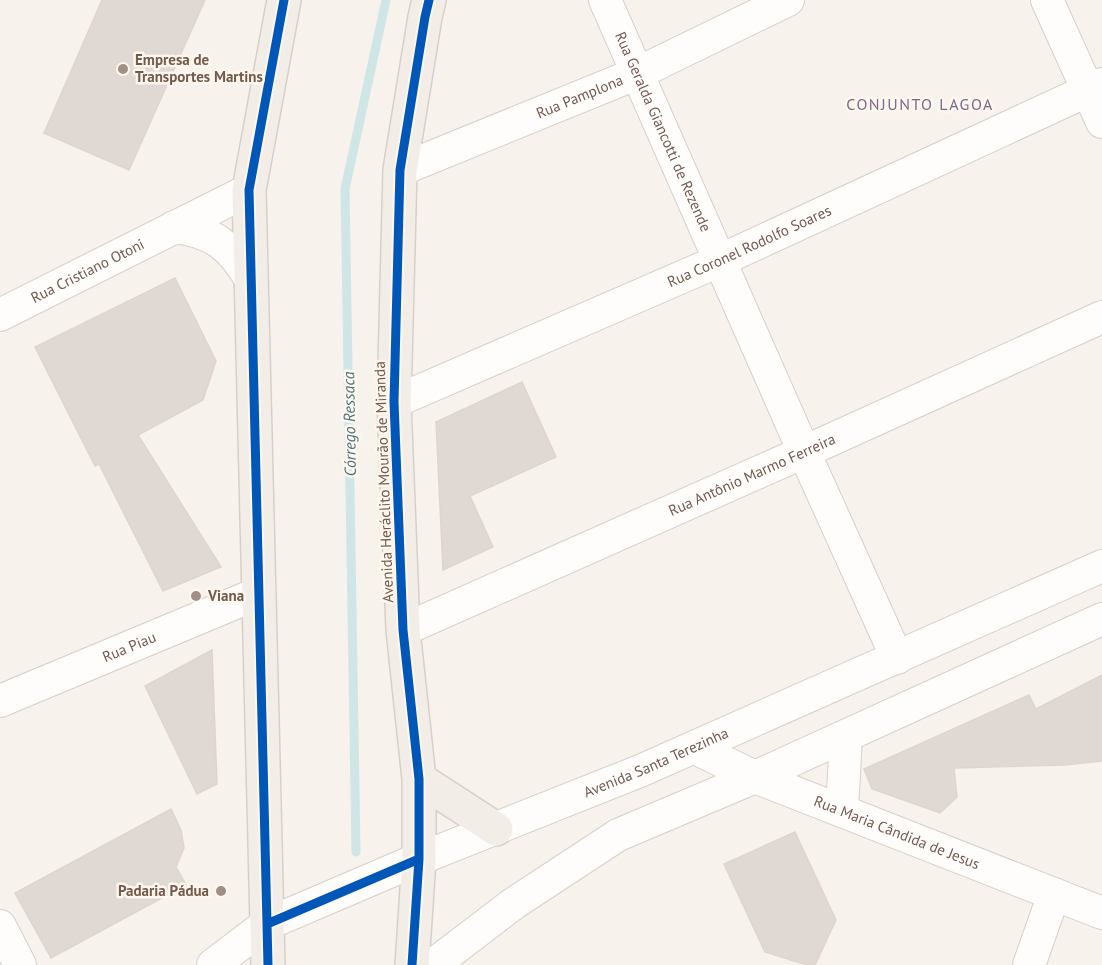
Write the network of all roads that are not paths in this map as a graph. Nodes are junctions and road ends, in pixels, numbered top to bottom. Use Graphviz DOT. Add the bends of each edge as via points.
graph roads {
  1 [pos="284,0"];
  2 [pos="429,0"];
  3 [pos="605,0"];
  4 [pos="788,0"];
  5 [pos="1047,0"];
  6 [pos="638,73"];
  7 [pos="1095,87"];
  8 [pos="1102,122"];
  9 [pos="400,170"];
  10 [pos="249,190"];
  11 [pos="174,227"];
  12 [pos="721,260"];
  13 [pos="251,280"];
  14 [pos="0,315"];
  15 [pos="1102,317"];
  16 [pos="394,402"];
  17 [pos="804,452"];
  18 [pos="1102,566"];
  19 [pos="259,593"];
  20 [pos="1102,619"];
  21 [pos="403,630"];
  22 [pos="897,658"];
  23 [pos="0,701"];
  24 [pos="846,736"];
  25 [pos="695,748"];
  26 [pos="755,777"];
  27 [pos="419,779"];
  28 [pos="842,811"];
  29 [pos="496,829"];
  30 [pos="419,859"];
  31 [pos="1054,894"];
  32 [pos="1102,913"];
  33 [pos="267,924"];
  34 [pos="0,926"];
  35 [pos="20,965"];
  36 [pos="213,965"];
  37 [pos="268,965"];
  38 [pos="412,965"];
  39 [pos="433,965"];
  40 [pos="1029,965"];
  1 -- 10 [label="main road"];
  2 -- 9 [label="main road, Avenida Heráclito Mourão de Miranda"];
  3 -- 6 [label="street, Rua Geralda Giancotti de Rezende"];
  4 -- 6 [label="street, Rua Pamplona"];
  5 -- 7 [label="street"];
  6 -- 9 [label="street, Rua Pamplona"];
  6 -- 12 [label="street, Rua Geralda Giancotti de Rezende"];
  7 -- 8 [label="street"];
  7 -- 12 [label="street, Rua Coronel Rodolfo Soares"];
  9 -- 16 [label="main road, Avenida Heráclito Mourão de Miranda"];
  10 -- 11 [label="street, Rua Cristiano Otoni"];
  10 -- 13 [label="main road"];
  11 -- 13 [label="street" via="194,229 212,237 240,261"];
  11 -- 14 [label="street, Rua Cristiano Otoni"];
  12 -- 16 [label="street, Rua Coronel Rodolfo Soares"];
  12 -- 17 [label="street, Rua Geralda Giancotti de Rezende"];
  13 -- 19 [label="main road"];
  15 -- 17 [label="street, Rua Antônio Marmo Ferreira"];
  16 -- 21 [label="main road, Avenida Heráclito Mourão de Miranda"];
  17 -- 21 [label="street, Rua Antônio Marmo Ferreira"];
  17 -- 22 [label="street, Rua Geralda Giancotti de Rezende"];
  18 -- 22 [label="street, Avenida Santa Terezinha"];
  19 -- 23 [label="street, Rua Piau"];
  19 -- 33 [label="main road"];
  20 -- 24 [label="street"];
  21 -- 27 [label="main road, Avenida Heráclito Mourão de Miranda"];
  22 -- 25 [label="street, Avenida Santa Terezinha"];
  24 -- 26 [label="street"];
  24 -- 28 [label="street"];
  25 -- 26 [label="street, Rua Maria Cândida de Jesus"];
  25 -- 29 [label="street, Avenida Santa Terezinha"];
  26 -- 28 [label="street, Rua Maria Cândida de Jesus"];
  26 -- 39 [label="street" via="618,835 513,904"];
  27 -- 29 [label="main road"];
  27 -- 30 [label="main road, Avenida Heráclito Mourão de Miranda"];
  28 -- 31 [label="street, Rua Maria Cândida de Jesus"];
  29 -- 30 [label="street, Avenida Santa Terezinha"];
  30 -- 33 [label="street, Avenida Santa Terezinha"];
  30 -- 38 [label="main road, Avenida Heráclito Mourão de Miranda"];
  31 -- 32 [label="street, Rua Maria Cândida de Jesus"];
  31 -- 40 [label="street"];
  33 -- 36 [label="street, Avenida Santa Terezinha"];
  33 -- 37 [label="main road"];
  34 -- 35 [label="street"];
}
